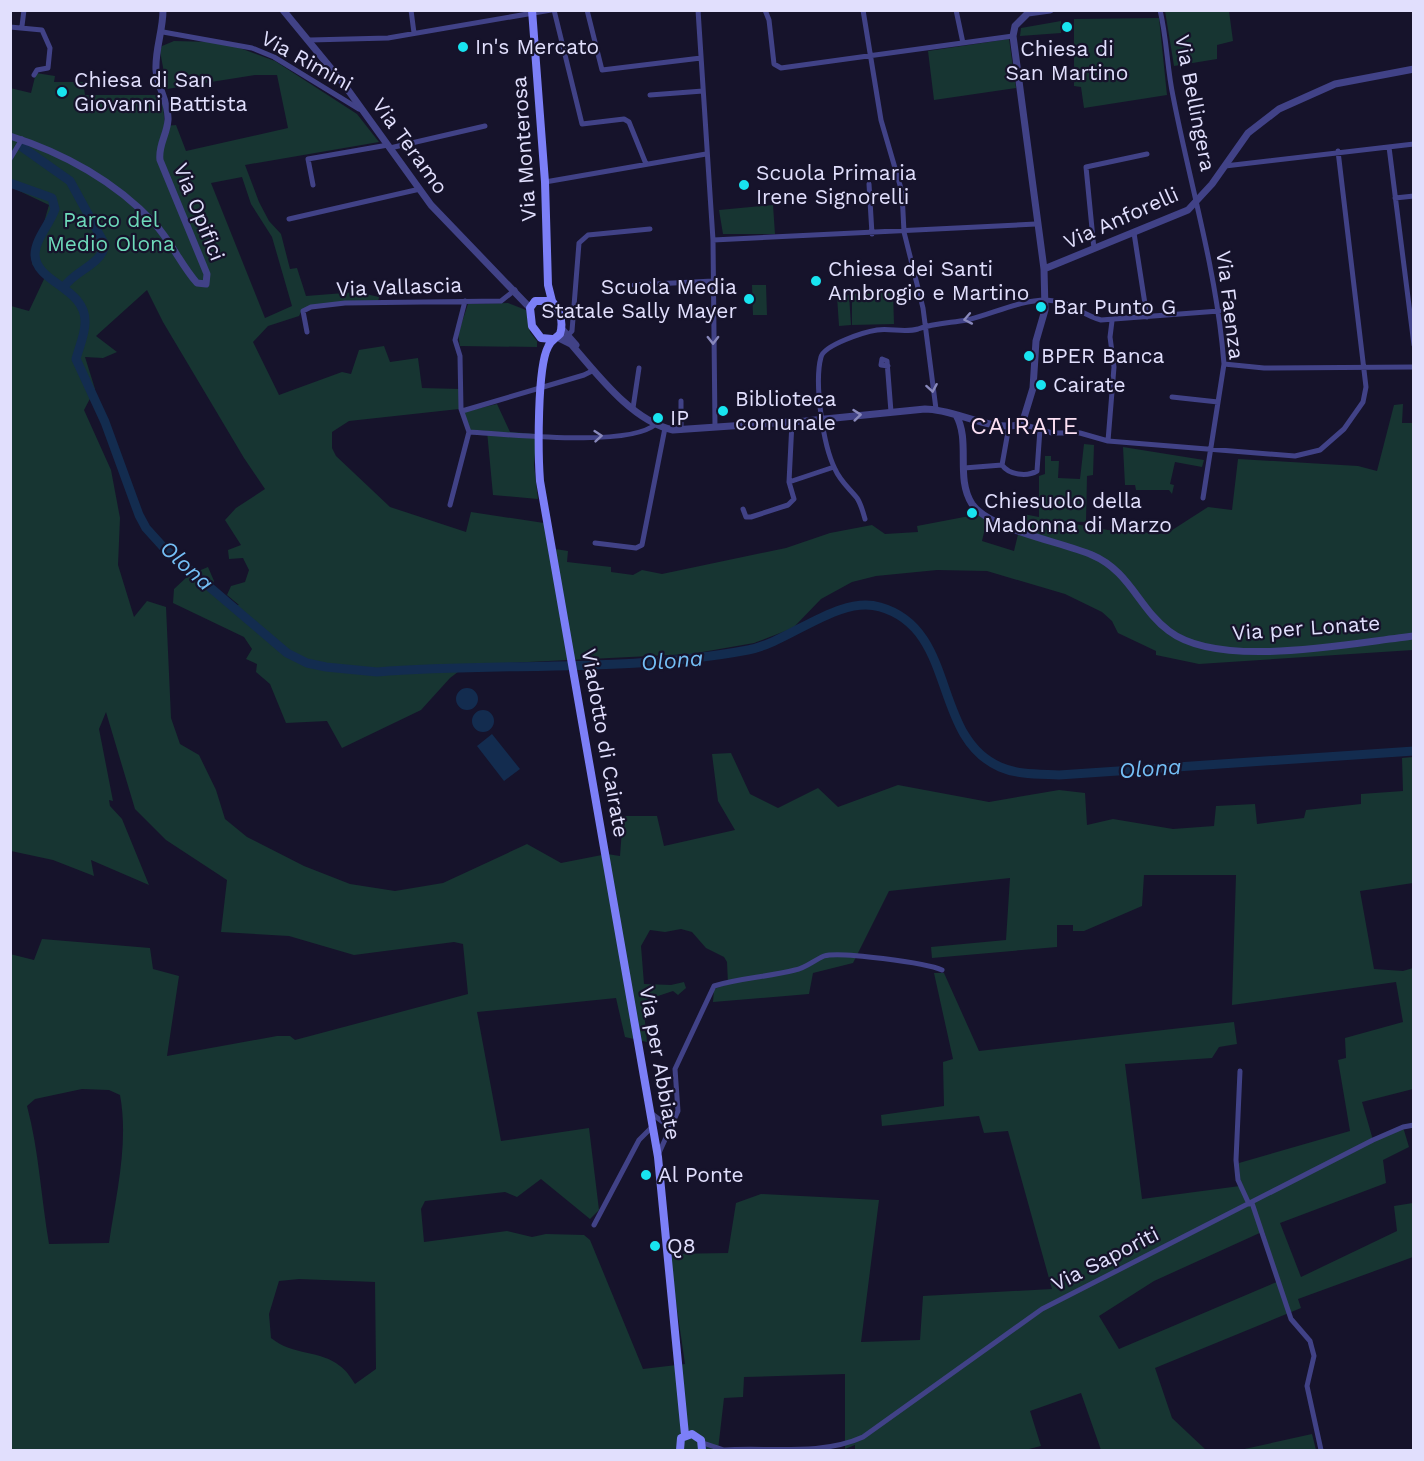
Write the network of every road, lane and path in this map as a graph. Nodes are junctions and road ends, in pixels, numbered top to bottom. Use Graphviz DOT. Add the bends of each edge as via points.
graph roads {
  1 [pos="24,10"];
  2 [pos="163,10"];
  3 [pos="283,10"];
  4 [pos="411,10"];
  5 [pos="553,10"];
  6 [pos="587,10"];
  7 [pos="698,10"];
  8 [pos="765,10"];
  9 [pos="863,10"];
  10 [pos="956,10"];
  11 [pos="1050,10"];
  12 [pos="1160,10"];
  13 [pos="532,11"];
  14 [pos="22,26"];
  15 [pos="10,27"];
  16 [pos="163,32"];
  17 [pos="414,33"];
  18 [pos="1013,36"];
  19 [pos="310,40"];
  20 [pos="963,43"];
  21 [pos="871,57"];
  22 [pos="701,58"];
  23 [pos="1413,69"];
  24 [pos="34,75"];
  25 [pos="703,91"];
  26 [pos="650,95"];
  27 [pos="364,111"];
  28 [pos="484,126"];
  29 [pos="10,135"];
  30 [pos="22,139"];
  31 [pos="1413,144"];
  32 [pos="389,147"];
  33 [pos="1389,147"];
  34 [pos="1338,151"];
  35 [pos="706,154"];
  36 [pos="1147,154"];
  37 [pos="10,159"];
  38 [pos="646,164"];
  39 [pos="1225,166"];
  40 [pos="545,182"];
  41 [pos="868,184"];
  42 [pos="313,185"];
  43 [pos="420,189"];
  44 [pos="1413,196"];
  45 [pos="1395,198"];
  46 [pos="1198,201"];
  47 [pos="289,219"];
  48 [pos="1036,224"];
  49 [pos="650,229"];
  50 [pos="904,232"];
  51 [pos="1134,233"];
  52 [pos="872,234"];
  53 [pos="713,240"];
  54 [pos="1094,249"];
  55 [pos="1044,269"];
  56 [pos="713,281"];
  57 [pos="634,285"];
  58 [pos="517,292"];
  59 [pos="544,300"];
  60 [pos="1046,300"];
  61 [pos="465,302"];
  62 [pos="530,308"];
  63 [pos="1219,311"];
  64 [pos="1147,317"];
  65 [pos="1112,321"];
  66 [pos="925,324"];
  67 [pos="307,332"];
  68 [pos="565,332"];
  69 [pos="554,338"];
  70 [pos="541,339"];
  71 [pos="1413,345"];
  72 [pos="581,355"];
  73 [pos="1224,364"];
  74 [pos="888,366"];
  75 [pos="1364,367"];
  76 [pos="1413,367"];
  77 [pos="639,368"];
  78 [pos="594,370"];
  79 [pos="542,385"];
  80 [pos="1172,397"];
  81 [pos="681,401"];
  82 [pos="1218,402"];
  83 [pos="633,408"];
  84 [pos="936,409"];
  85 [pos="462,411"];
  86 [pos="891,412"];
  87 [pos="956,415"];
  88 [pos="971,418"];
  89 [pos="820,419"];
  90 [pos="792,422"];
  91 [pos="656,424"];
  92 [pos="1023,424"];
  93 [pos="1009,426"];
  94 [pos="715,427"];
  95 [pos="665,428"];
  96 [pos="961,429"];
  97 [pos="1040,429"];
  98 [pos="681,430"];
  99 [pos="469,432"];
  100 [pos="539,436"];
  101 [pos="1108,441"];
  102 [pos="1212,450"];
  103 [pos="1002,465"];
  104 [pos="834,467"];
  105 [pos="964,468"];
  106 [pos="789,482"];
  107 [pos="1203,498"];
  108 [pos="450,505"];
  109 [pos="743,509"];
  110 [pos="866,519"];
  111 [pos="595,543"];
  112 [pos="1413,636"];
  113 [pos="622,943"];
  114 [pos="942,970"];
  115 [pos="1240,1071"];
  116 [pos="651,1113"];
  117 [pos="675,1119"];
  118 [pos="664,1123"];
  119 [pos="1413,1125"];
  120 [pos="654,1131"];
  121 [pos="668,1131"];
  122 [pos="642,1137"];
  123 [pos="658,1157"];
  124 [pos="1250,1203"];
  125 [pos="594,1225"];
  126 [pos="690,1435"];
  127 [pos="702,1447"];
  128 [pos="680,1450"];
  129 [pos="724,1450"];
  130 [pos="1321,1450"];
  1 -- 14 [label="street"];
  2 -- 16 [label="street, Via Opifici"];
  3 -- 19 [label="street, Via Teramo"];
  4 -- 17 [label="street"];
  5 -- 13 [label="street"];
  5 -- 38 [label="street" via="582,124 624,119 629,122"];
  6 -- 22 [label="street" via="602,70"];
  7 -- 22 [label="street"];
  8 -- 21 [label="street" via="777,67"];
  9 -- 21 [label="street"];
  10 -- 20 [label="street"];
  11 -- 18 [label="street" via="1028,13 1015,26"];
  12 -- 46 [label="street, Via Bellingera" via="1167,37 1172,94"];
  13 -- 17 [label="street"];
  13 -- 40 [label="main road, Via Monterosa"];
  14 -- 15 [label="street"];
  14 -- 24 [label="street" via="42,30 50,48 48,69 37,70"];
  16 -- 27 [label="street, Via Rimini" via="252,48"];
  16 -- 30 [label="street, Via Opifici" via="157,47 156,73 168,119 160,144 160,160 207,274 206,284 197,283 154,223 106,181"];
  17 -- 19 [label="street" via="388,39"];
  18 -- 20 [label="street"];
  18 -- 48 [label="street"];
  19 -- 27 [label="street, Via Teramo"];
  20 -- 21 [label="street"];
  21 -- 50 [label="street" via="881,120 902,192"];
  22 -- 25 [label="street"];
  23 -- 39 [label="street, Via Anforelli" via="1335,84 1280,109 1253,128"];
  25 -- 26 [label="street"];
  25 -- 35 [label="street"];
  27 -- 32 [label="street, Via Teramo"];
  28 -- 32 [label="street"];
  29 -- 30 [label="street, Via Opifici"];
  30 -- 37 [label="street"];
  31 -- 33 [label="street"];
  32 -- 42 [label="street" via="308,159"];
  32 -- 43 [label="street, Via Teramo"];
  33 -- 34 [label="street"];
  33 -- 45 [label="street"];
  34 -- 39 [label="street"];
  34 -- 75 [label="street"];
  35 -- 38 [label="street"];
  35 -- 53 [label="street"];
  36 -- 54 [label="street" via="1086,167"];
  38 -- 40 [label="street"];
  39 -- 46 [label="street, Via Anforelli"];
  40 -- 59 [label="main road, Via Monterosa" via="548,285"];
  41 -- 52 [label="street"];
  43 -- 47 [label="street"];
  43 -- 58 [label="street, Via Teramo"];
  44 -- 45 [label="street"];
  45 -- 71 [label="street"];
  46 -- 51 [label="street, Via Anforelli" via="1179,215"];
  46 -- 63 [label="street, Via Faenza"];
  48 -- 50 [label="street"];
  48 -- 55 [label="street"];
  49 -- 68 [label="street" via="588,235 579,243 572,331"];
  50 -- 52 [label="street"];
  50 -- 66 [label="street"];
  51 -- 54 [label="street, Via Anforelli"];
  51 -- 64 [label="street"];
  52 -- 53 [label="street"];
  53 -- 56 [label="street"];
  54 -- 55 [label="street, Via Anforelli"];
  55 -- 60 [label="street"];
  56 -- 57 [label="street"];
  56 -- 94 [label="street, one-way"];
  58 -- 59 [label="street, Via Teramo"];
  58 -- 61 [label="street, Via Vallascia" via="504,301"];
  58 -- 62 [label="street, Via Teramo"];
  59 -- 62 [label="main road"];
  59 -- 68 [label="main road" via="561,316"];
  60 -- 65 [label="street" via="1073,304 1089,317"];
  60 -- 66 [label="street, one-way" via="965,320"];
  60 -- 92 [label="street" via="1036,341 1033,388"];
  61 -- 67 [label="street, Via Vallascia" via="310,307 302,315"];
  61 -- 85 [label="street" via="456,333"];
  62 -- 70 [label="main road" via="532,326"];
  63 -- 64 [label="street"];
  63 -- 73 [label="street, Via Faenza"];
  64 -- 65 [label="street"];
  65 -- 101 [label="street" via="1114,367"];
  66 -- 84 [label="street, one-way"];
  66 -- 89 [label="street" via="909,330 876,330 827,348 821,355"];
  68 -- 69 [label="main road"];
  68 -- 72 [label="street"];
  69 -- 70 [label="main road"];
  69 -- 72 [label="street" via="571,344"];
  69 -- 79 [label="main road" via="547,348"];
  70 -- 79 [label="main road"];
  72 -- 78 [label="street"];
  73 -- 75 [label="street" via="1264,368"];
  73 -- 82 [label="street, Via Faenza"];
  74 -- 86 [label="street"];
  75 -- 76 [label="street"];
  75 -- 102 [label="street" via="1363,402 1344,429 1320,450 1295,456"];
  77 -- 83 [label="street"];
  78 -- 79 [label="street"];
  78 -- 83 [label="street"];
  79 -- 85 [label="street"];
  79 -- 100 [label="main road, Viadotto di Cairate"];
  80 -- 82 [label="street"];
  81 -- 98 [label="street"];
  82 -- 102 [label="street, Via Faenza"];
  83 -- 91 [label="street"];
  84 -- 86 [label="street"];
  84 -- 87 [label="street"];
  85 -- 99 [label="street"];
  89 -- 86 [label="street, one-way"];
  87 -- 88 [label="street"];
  87 -- 96 [label="street"];
  88 -- 93 [label="street"];
  88 -- 96 [label="street"];
  89 -- 90 [label="street"];
  89 -- 104 [label="street"];
  90 -- 94 [label="street"];
  90 -- 106 [label="street"];
  91 -- 95 [label="street"];
  100 -- 91 [label="street, one-way" via="624,434 651,429"];
  92 -- 93 [label="street"];
  92 -- 97 [label="street"];
  93 -- 103 [label="street"];
  94 -- 98 [label="street"];
  95 -- 98 [label="street"];
  95 -- 111 [label="street" via="642,545 636,548"];
  96 -- 105 [label="street"];
  97 -- 101 [label="street" via="1080,433"];
  97 -- 103 [label="street" via="1037,471 1012,473"];
  99 -- 100 [label="street"];
  99 -- 108 [label="street"];
  100 -- 113 [label="main road, Viadotto di Cairate" via="540,480"];
  101 -- 102 [label="street"];
  102 -- 107 [label="street, Via Faenza"];
  103 -- 105 [label="street"];
  104 -- 106 [label="street"];
  104 -- 110 [label="street" via="842,483 858,499"];
  105 -- 112 [label="street, Via per Lonate" via="966,489 977,510 1015,529 1094,555 1129,582 1170,632 1198,646 1242,652"];
  106 -- 109 [label="street" via="794,499 788,505 751,517 746,517"];
  113 -- 116 [label="main road, Via per Abbiate"];
  114 -- 117 [label="street" via="837,955 823,956 795,970 714,986 675,1069"];
  115 -- 124 [label="street" via="1236,1160 1238,1180"];
  116 -- 118 [label="street"];
  116 -- 120 [label="main road, Via per Abbiate"];
  117 -- 118 [label="street"];
  117 -- 121 [label="street"];
  118 -- 120 [label="street"];
  119 -- 124 [label="street, Via Saporiti" via="1373,1140"];
  120 -- 121 [label="street"];
  120 -- 122 [label="street"];
  120 -- 122 [label="street"];
  120 -- 123 [label="main road, Via per Abbiate"];
  121 -- 123 [label="street"];
  122 -- 125 [label="street"];
  123 -- 126 [label="main road, Via per Abbiate" via="683,1403"];
  124 -- 129 [label="street, Via Saporiti" via="1042,1309 883,1424 847,1444"];
  124 -- 130 [label="street" via="1291,1319 1310,1341 1314,1356 1307,1386"];
  126 -- 127 [label="main road"];
  126 -- 128 [label="main road" via="679,1443"];
  127 -- 129 [label="street, Via Saporiti"];
}
